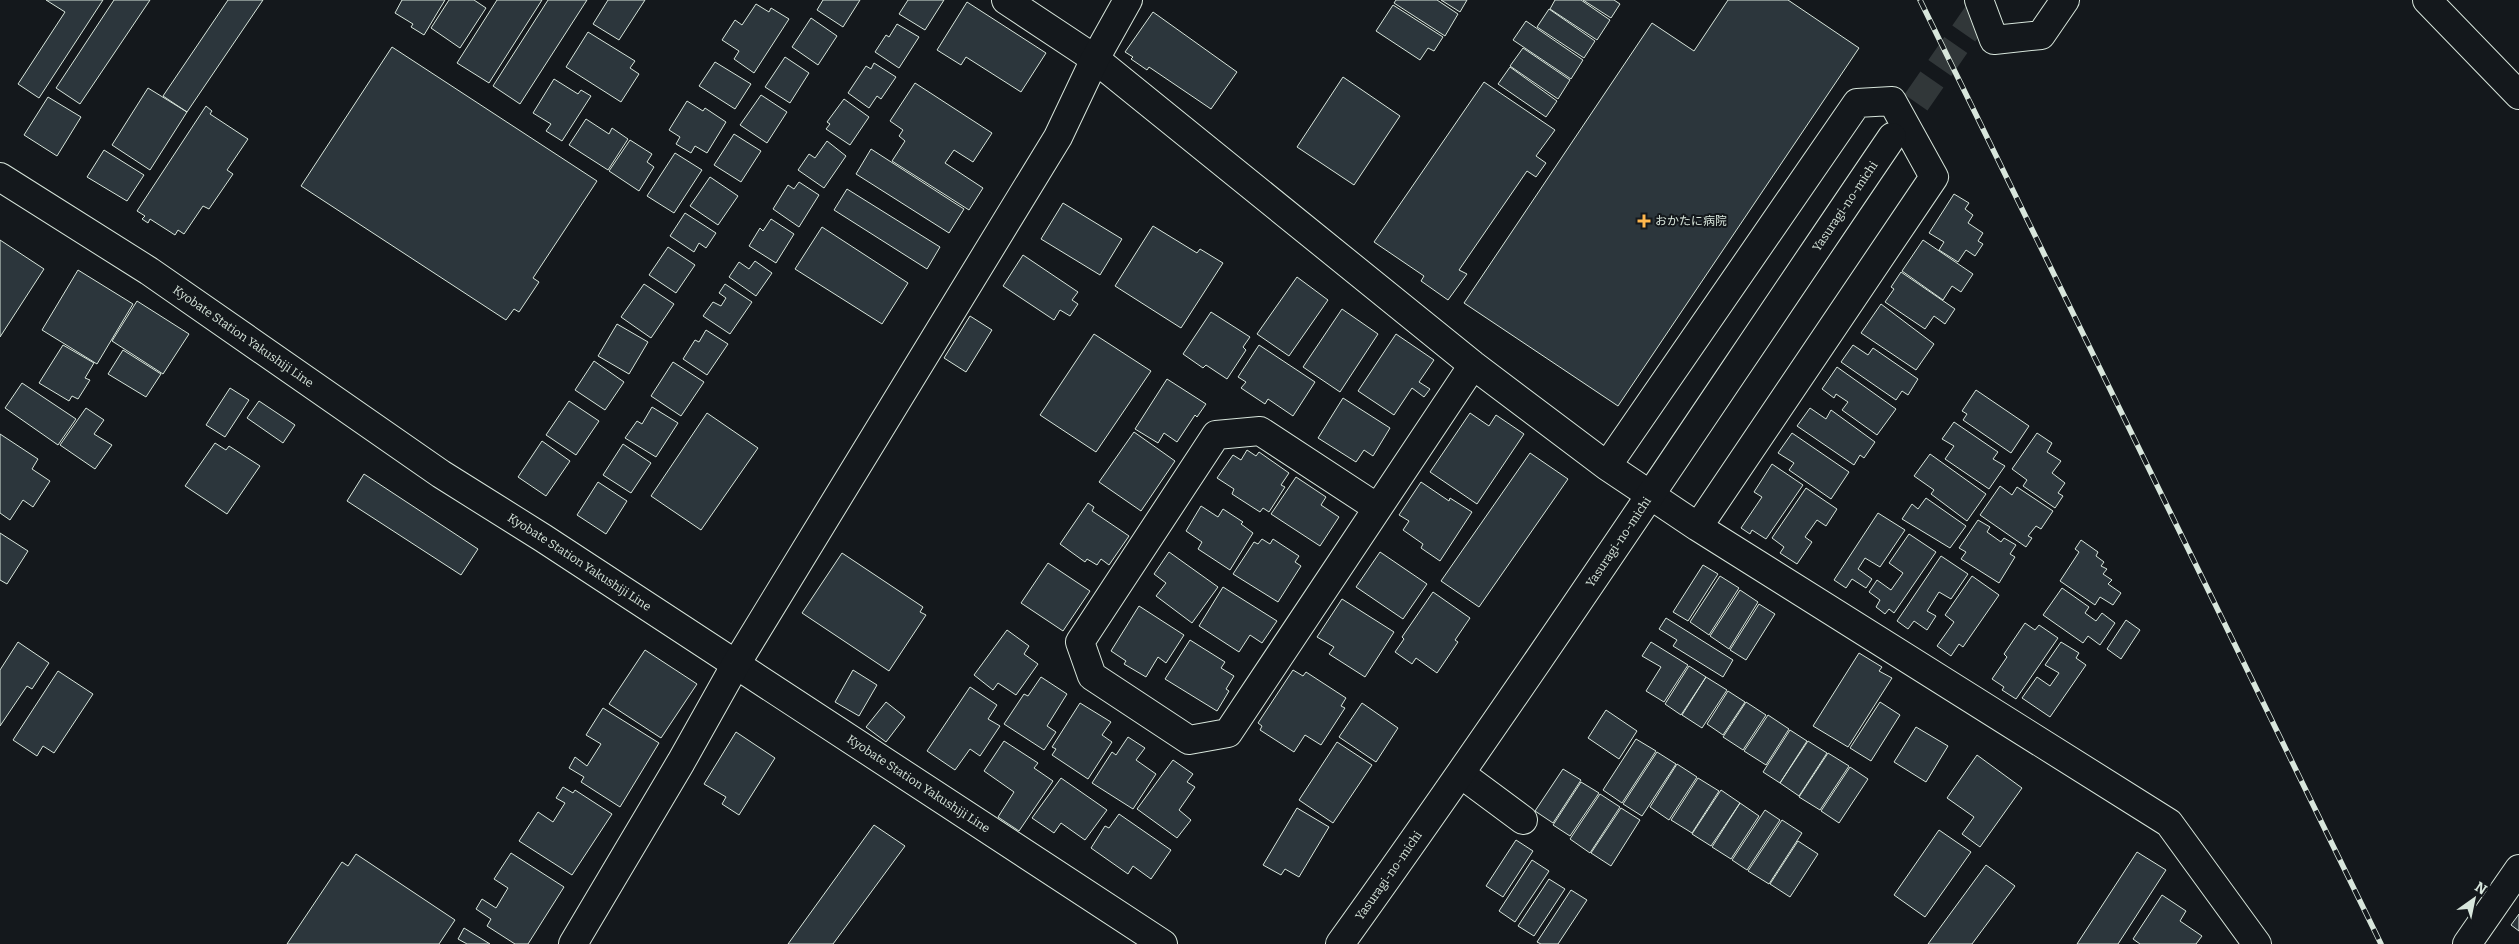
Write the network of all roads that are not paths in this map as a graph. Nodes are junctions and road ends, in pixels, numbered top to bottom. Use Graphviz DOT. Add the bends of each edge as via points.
graph roads {
  1 [pos="1006,0"];
  2 [pos="1128,0"];
  3 [pos="1979,0"];
  4 [pos="2066,0"];
  5 [pos="2427,0"];
  6 [pos="1095,59"];
  7 [pos="2519,95"];
  8 [pos="1892,137"];
  9 [pos="0,177"];
  10 [pos="1473,365"];
  11 [pos="1607,466"];
  12 [pos="1648,494"];
  13 [pos="1376,507"];
  14 [pos="1698,527"];
  15 [pos="736,664"];
  16 [pos="1462,774"];
  17 [pos="1523,820"];
  18 [pos="2519,869"];
  19 [pos="573,944"];
  20 [pos="1163,944"];
  21 [pos="1340,944"];
  22 [pos="2258,944"];
  23 [pos="2466,944"];
  1 -- 6 [label="street"];
  2 -- 6 [label="street"];
  3 -- 4 [label="street" via="1994,40 2042,35"];
  5 -- 7 [label="street"];
  6 -- 10 [label="street"];
  6 -- 15 [label="street" via="1058,136"];
  8 -- 12 [label="street, Yasuragi-no-michi"];
  9 -- 15 [label="street, Kyobate Station Yakushiji Line" via="149,271 441,474"];
  10 -- 11 [label="street"];
  10 -- 13 [label="street"];
  11 -- 12 [label="street"];
  11 -- 14 [label="street" via="1857,103 1892,101 1934,177"];
  12 -- 14 [label="street"];
  12 -- 16 [label="street, Yasuragi-no-michi"];
  13 -- 13 [label="street" via="1228,733 1189,740 1092,676 1080,642 1216,435 1260,431"];
  14 -- 22 [label="street" via="2170,823"];
  15 -- 19 [label="street"];
  15 -- 20 [label="street, Kyobate Station Yakushiji Line"];
  16 -- 17 [label="street"];
  16 -- 21 [label="street, Yasuragi-no-michi"];
  18 -- 23 [label="street"];
}
